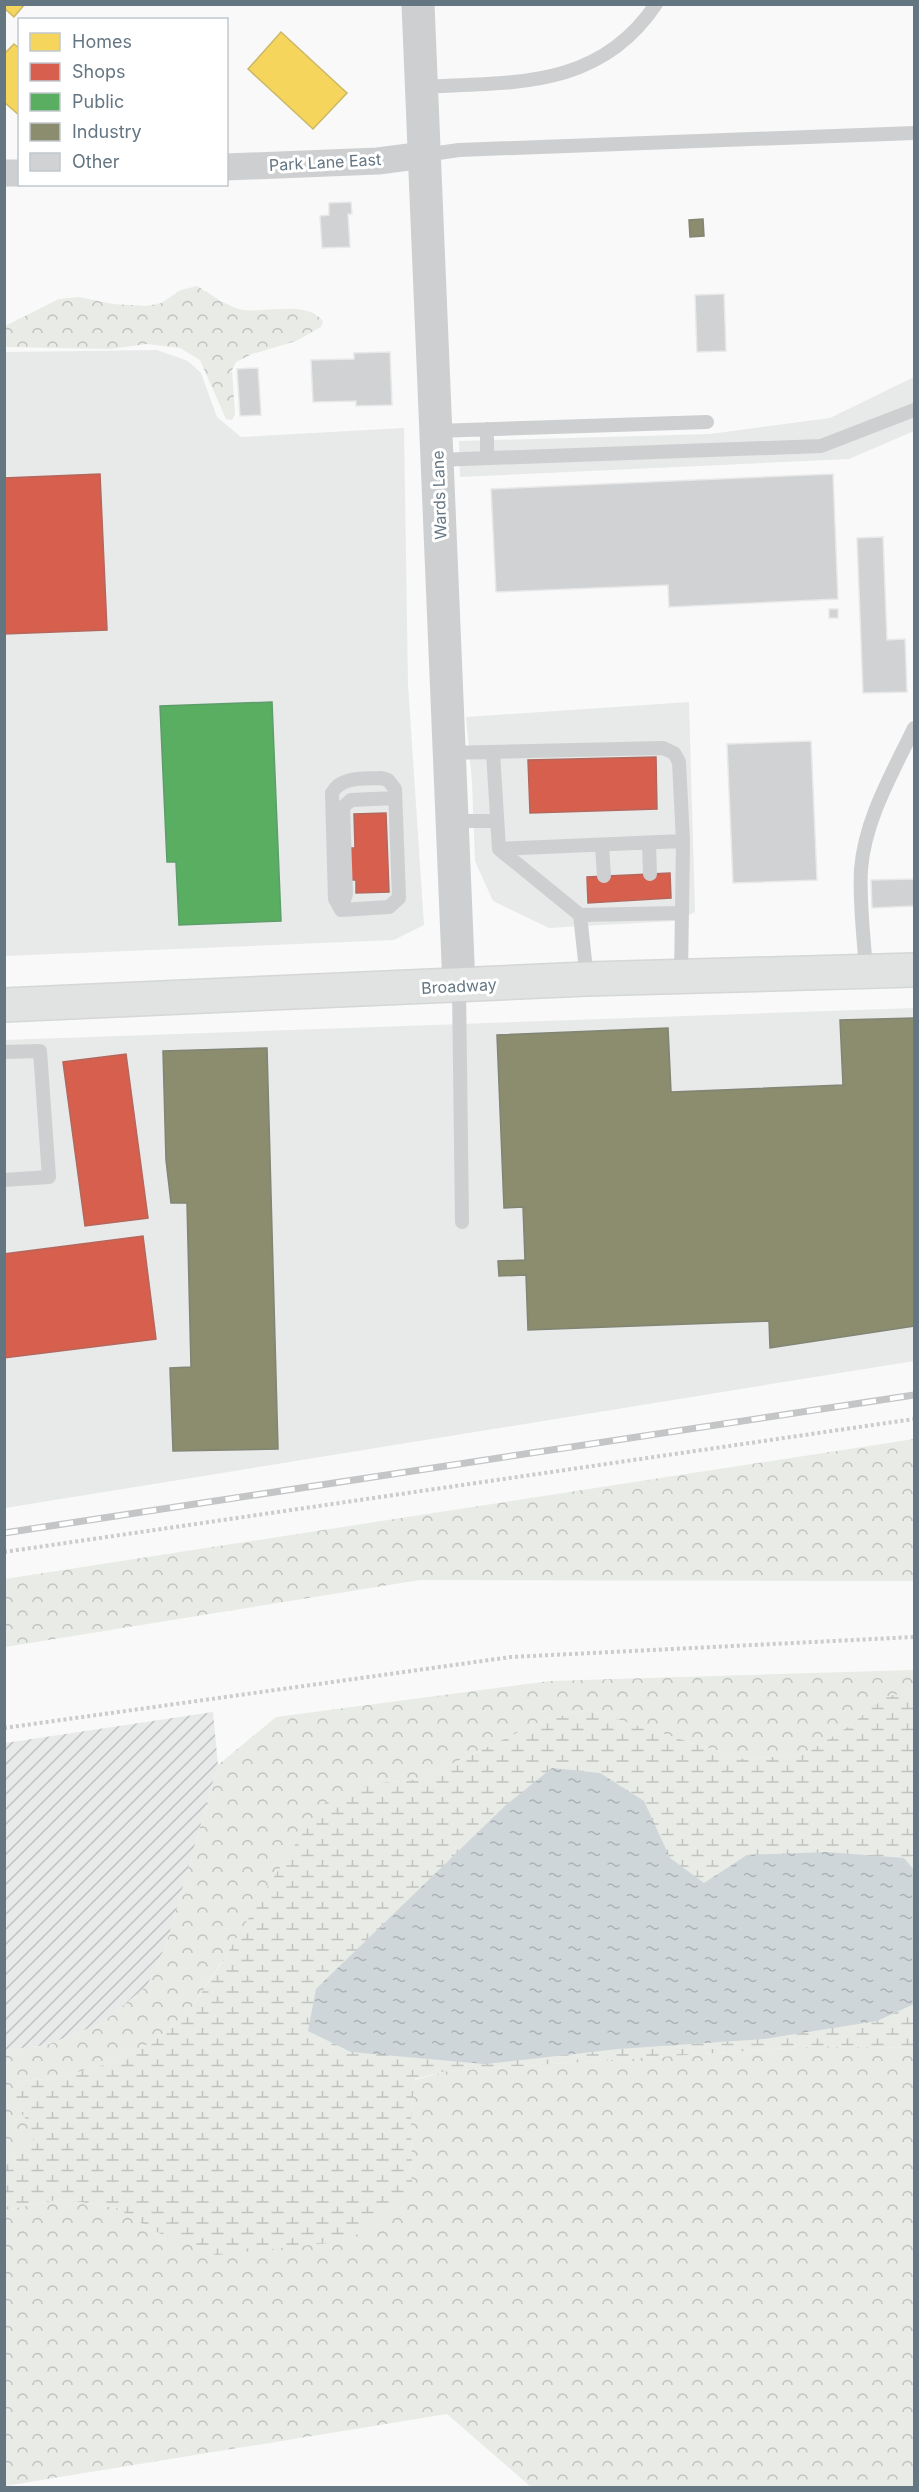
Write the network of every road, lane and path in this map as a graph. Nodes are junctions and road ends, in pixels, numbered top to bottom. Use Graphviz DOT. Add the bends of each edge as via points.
graph roads {
  1 [pos="418,4"];
  2 [pos="656,4"];
  3 [pos="422,87"];
  4 [pos="915,133"];
  5 [pos="424,155"];
  6 [pos="228,167"];
  7 [pos="915,410"];
  8 [pos="707,422"];
  9 [pos="487,429"];
  10 [pos="436,446"];
  11 [pos="487,458"];
  12 [pos="915,728"];
  13 [pos="493,752"];
  14 [pos="449,753"];
  15 [pos="395,798"];
  16 [pos="453,821"];
  17 [pos="497,821"];
  18 [pos="683,841"];
  19 [pos="649,843"];
  20 [pos="602,845"];
  21 [pos="499,849"];
  22 [pos="650,874"];
  23 [pos="604,876"];
  24 [pos="651,899"];
  25 [pos="341,910"];
  26 [pos="652,914"];
  27 [pos="681,914"];
  28 [pos="580,915"];
  29 [pos="915,970"];
  30 [pos="866,971"];
  31 [pos="681,976"];
  32 [pos="587,980"];
  33 [pos="459,986"];
  34 [pos="4,1005"];
  35 [pos="4,1052"];
  36 [pos="4,1180"];
  37 [pos="462,1222"];
  38 [pos="915,1419"];
  39 [pos="4,1552"];
  40 [pos="915,1637"];
  41 [pos="4,1728"];
  1 -- 3 [label="street, Wards Lane"];
  2 -- 3 [label="lane" via="636,30 616,47 570,72 531,81"];
  3 -- 5 [label="street, Wards Lane"];
  4 -- 5 [label="lane" via="459,150"];
  5 -- 6 [label="street, Park Lane East" via="378,161"];
  5 -- 10 [label="street, Wards Lane"];
  7 -- 11 [label="lane" via="821,446"];
  8 -- 9 [label="lane"];
  9 -- 10 [label="lane"];
  9 -- 11 [label="lane"];
  10 -- 11 [label="lane"];
  10 -- 14 [label="street, Wards Lane"];
  12 -- 30 [label="lane" via="880,798 863,853"];
  13 -- 14 [label="lane"];
  13 -- 17 [label="lane"];
  13 -- 18 [label="lane" via="663,748 674,753 679,762"];
  14 -- 16 [label="street, Wards Lane"];
  15 -- 25 [label="lane" via="351,800 343,807 346,894"];
  15 -- 25 [label="lane" via="399,898 389,907"];
  15 -- 25 [label="lane" via="394,786 383,779 346,781 334,790 331,801 335,899"];
  16 -- 17 [label="lane"];
  16 -- 33 [label="street, Wards Lane"];
  17 -- 21 [label="lane"];
  18 -- 19 [label="lane"];
  18 -- 27 [label="lane"];
  19 -- 20 [label="lane"];
  19 -- 22 [label="lane"];
  20 -- 21 [label="lane"];
  20 -- 23 [label="lane"];
  21 -- 28 [label="lane"];
  24 -- 26 [label="lane"];
  26 -- 27 [label="lane"];
  26 -- 28 [label="lane" via="606,908"];
  27 -- 31 [label="lane"];
  28 -- 32 [label="lane"];
  29 -- 30 [label="main road, Broadway"];
  30 -- 31 [label="main road, Broadway"];
  31 -- 32 [label="main road, Broadway"];
  32 -- 33 [label="main road, Broadway"];
  33 -- 34 [label="main road, Broadway"];
  33 -- 37 [label="lane"];
  35 -- 36 [label="lane" via="40,1051 49,1177"];
  38 -- 39 [label="path"];
  40 -- 41 [label="path" via="511,1657"];
}
